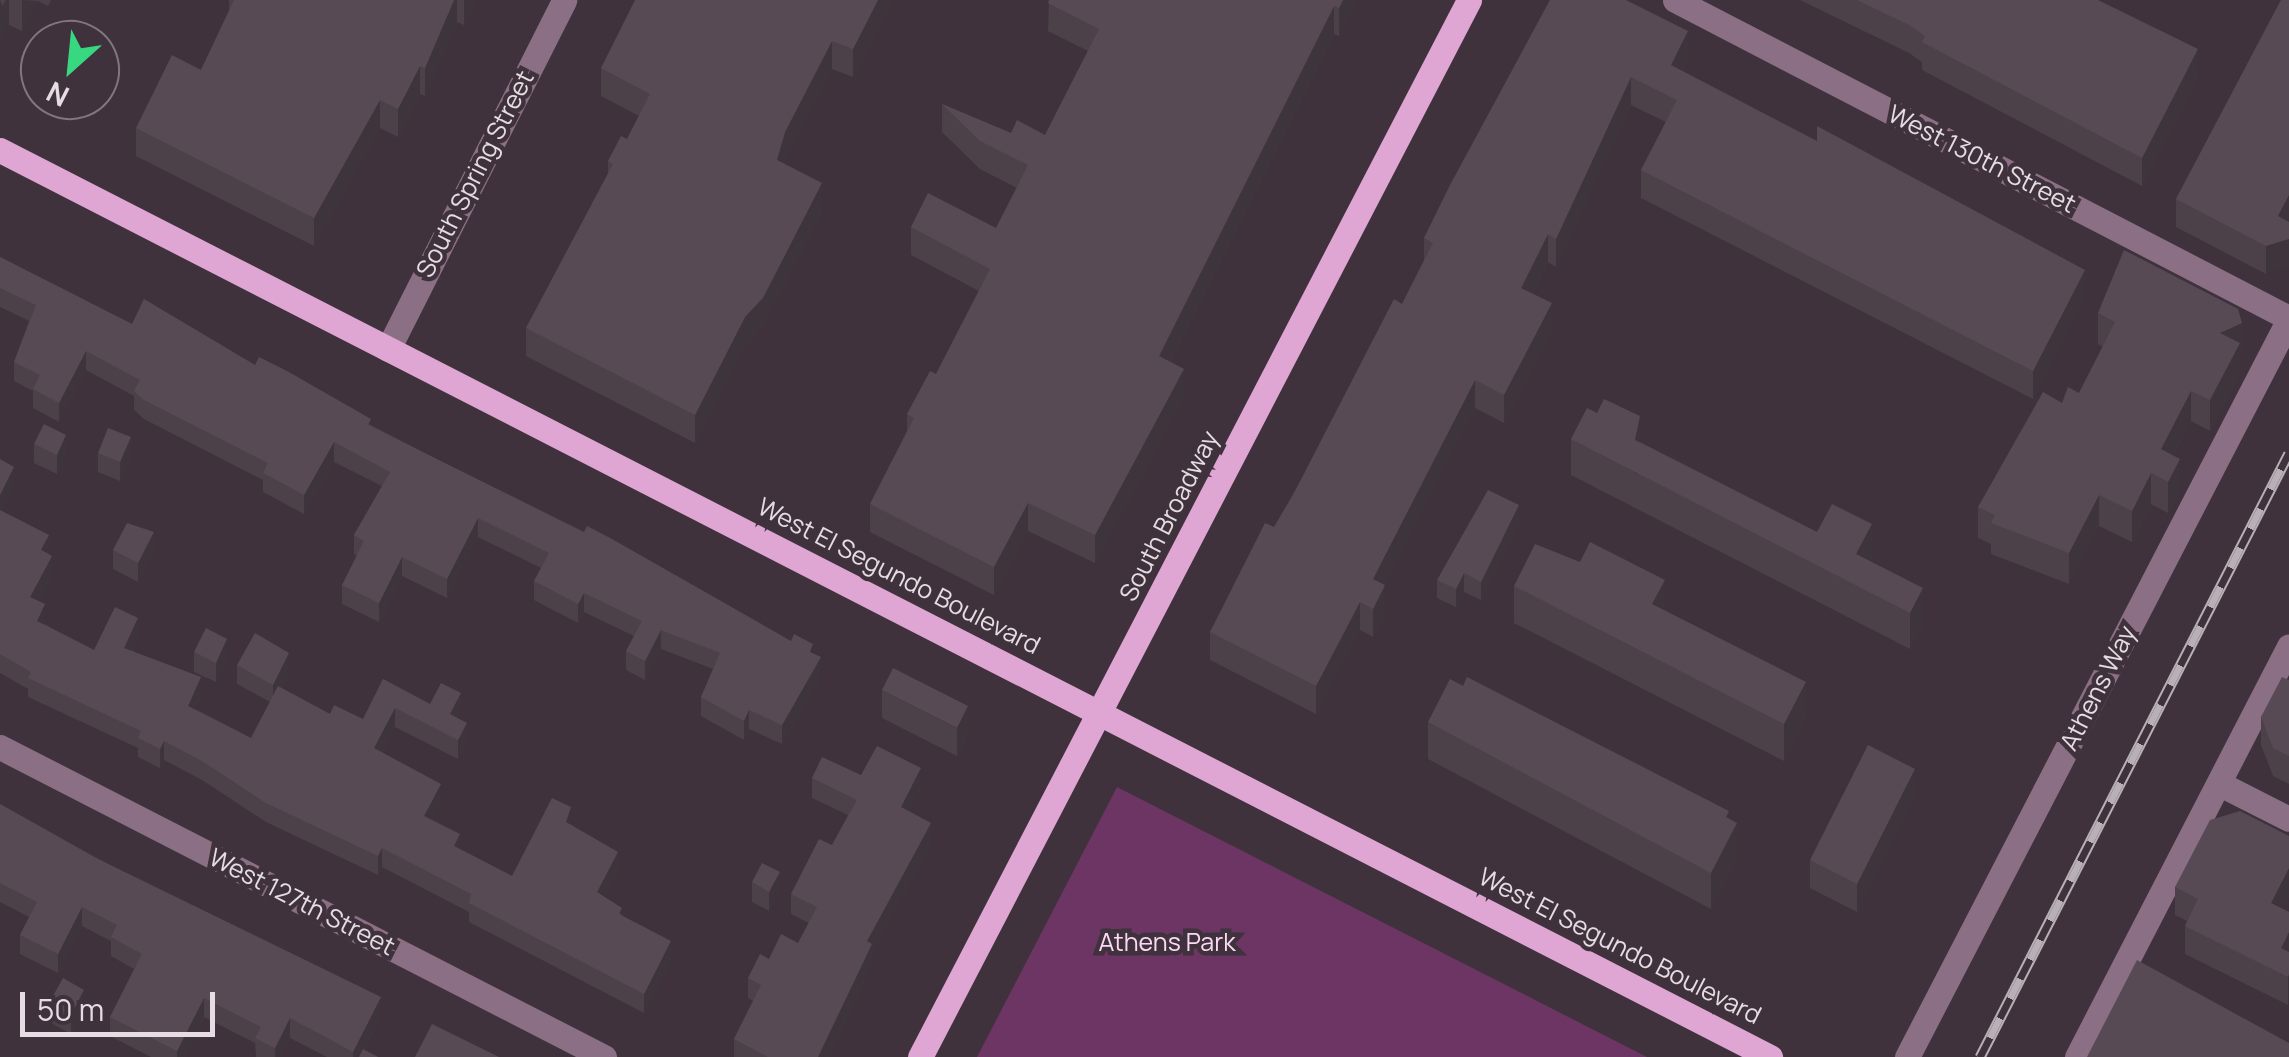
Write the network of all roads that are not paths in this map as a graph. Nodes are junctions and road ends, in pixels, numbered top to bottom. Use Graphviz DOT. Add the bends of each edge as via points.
graph roads {
  1 [pos="564,0"];
  2 [pos="1469,0"];
  3 [pos="1676,0"];
  4 [pos="0,150"];
  5 [pos="2289,318"];
  6 [pos="388,349"];
  7 [pos="2289,647"];
  8 [pos="1102,714"];
  9 [pos="0,747"];
  10 [pos="2220,784"];
  11 [pos="2289,819"];
  12 [pos="604,1057"];
  13 [pos="920,1057"];
  14 [pos="1770,1057"];
  15 [pos="1907,1057"];
  16 [pos="2077,1057"];
  1 -- 6 [label="street, South Spring Street"];
  2 -- 8 [label="main road, South Broadway"];
  3 -- 5 [label="street, West 130th Street"];
  4 -- 6 [label="main road, West El Segundo Boulevard"];
  5 -- 15 [label="street, Athens Way"];
  6 -- 8 [label="main road, West El Segundo Boulevard"];
  7 -- 10 [label="street"];
  8 -- 13 [label="main road, South Broadway"];
  8 -- 14 [label="main road, West El Segundo Boulevard"];
  9 -- 12 [label="street, West 127th Street"];
  10 -- 11 [label="street"];
  10 -- 16 [label="street"];
}
